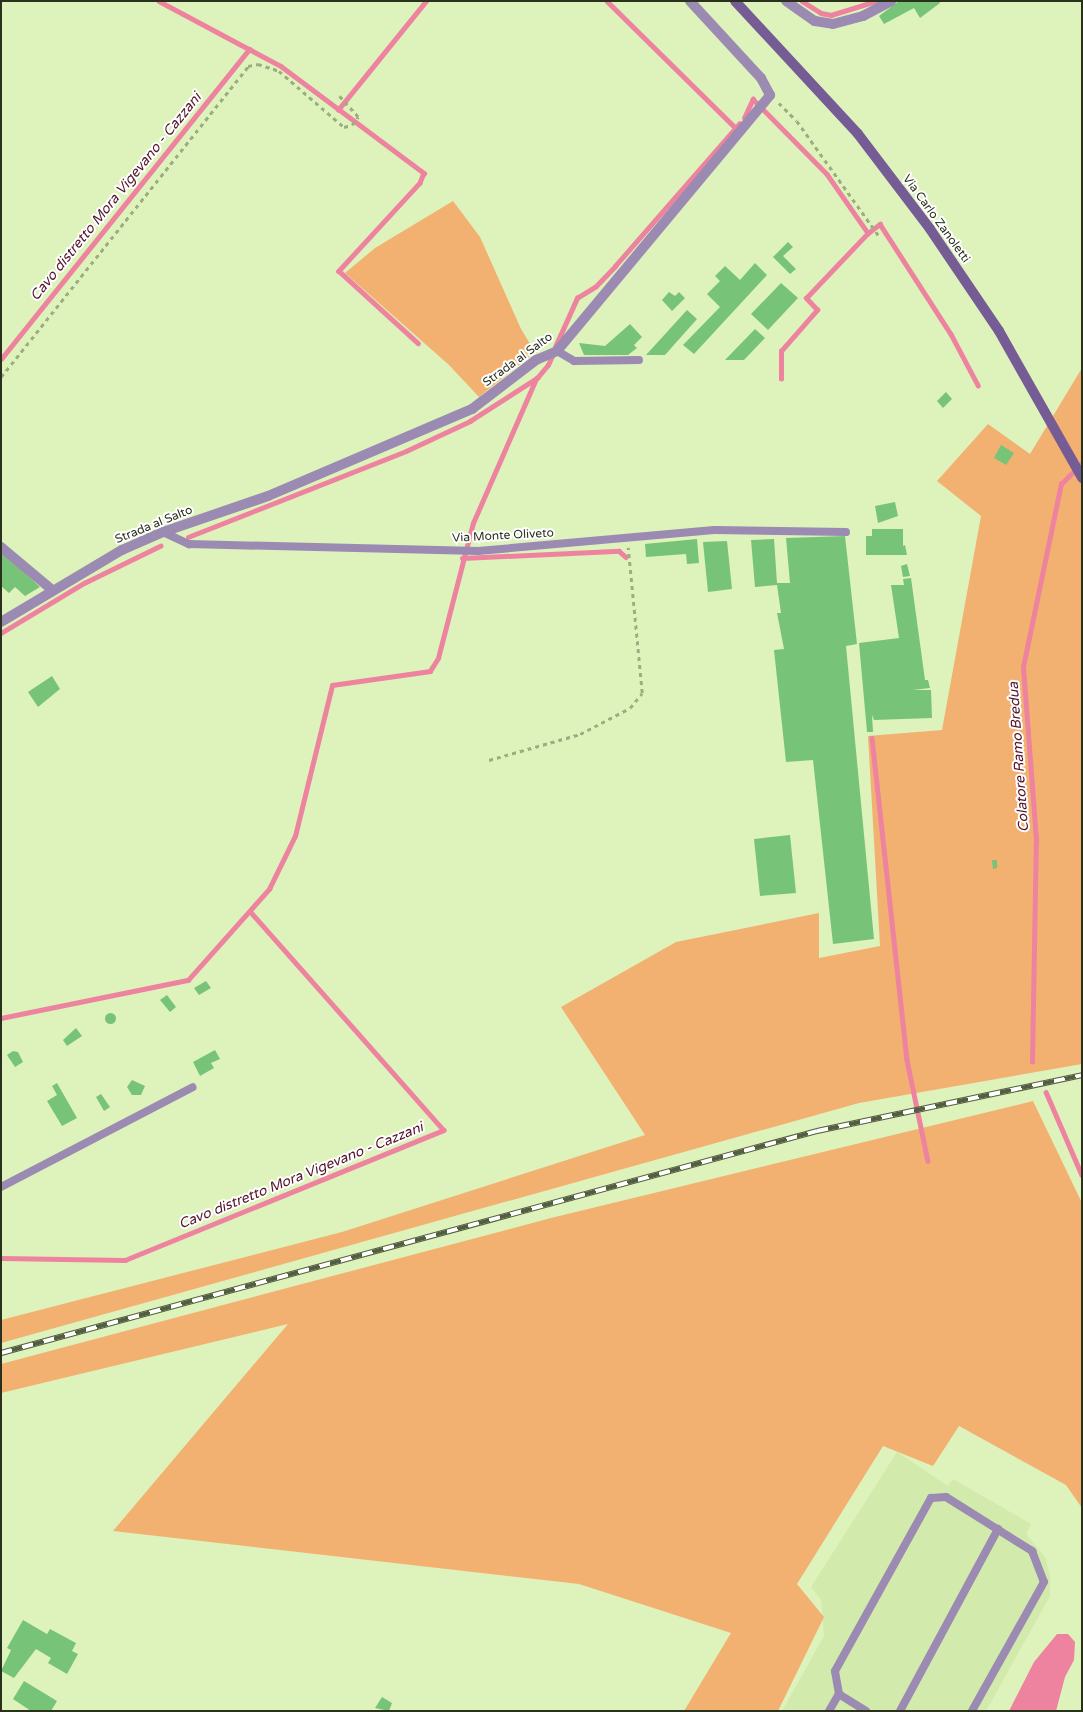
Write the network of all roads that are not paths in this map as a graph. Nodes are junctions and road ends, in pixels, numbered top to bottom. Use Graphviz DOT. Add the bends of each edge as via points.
graph roads {
  1 [pos="690,1"];
  2 [pos="735,1"];
  3 [pos="786,1"];
  4 [pos="891,1"];
  5 [pos="553,352"];
  6 [pos="639,360"];
  7 [pos="1080,475"];
  8 [pos="163,532"];
  9 [pos="846,532"];
  10 [pos="1,547"];
  11 [pos="51,589"];
  12 [pos="1,622"];
  13 [pos="193,1087"];
  14 [pos="1,1188"];
  15 [pos="998,1529"];
  16 [pos="839,1694"];
  17 [pos="829,1711"];
  18 [pos="866,1711"];
  19 [pos="900,1711"];
  20 [pos="972,1711"];
  1 -- 5 [label="street, Strada al Salto" via="761,78 767,98"];
  2 -- 7 [label="main road, Via Carlo Zanoletti" via="858,134 930,229 999,331"];
  3 -- 4 [label="street" via="815,21 833,24 863,16"];
  5 -- 6 [label="lane" via="574,361"];
  5 -- 8 [label="street, Strada al Salto" via="536,360 472,409 268,496"];
  8 -- 9 [label="lane, Via Monte Oliveto" via="189,544 471,551 714,530"];
  8 -- 11 [label="street, Strada al Salto" via="122,550"];
  10 -- 11 [label="street"];
  11 -- 12 [label="street, Strada al Salto"];
  13 -- 14 [label="lane"];
  15 -- 16 [label="lane" via="946,1497 931,1498 835,1671"];
  15 -- 19 [label="lane"];
  15 -- 20 [label="lane" via="1032,1550 1044,1582"];
  16 -- 17 [label="lane"];
  16 -- 18 [label="lane"];
}
